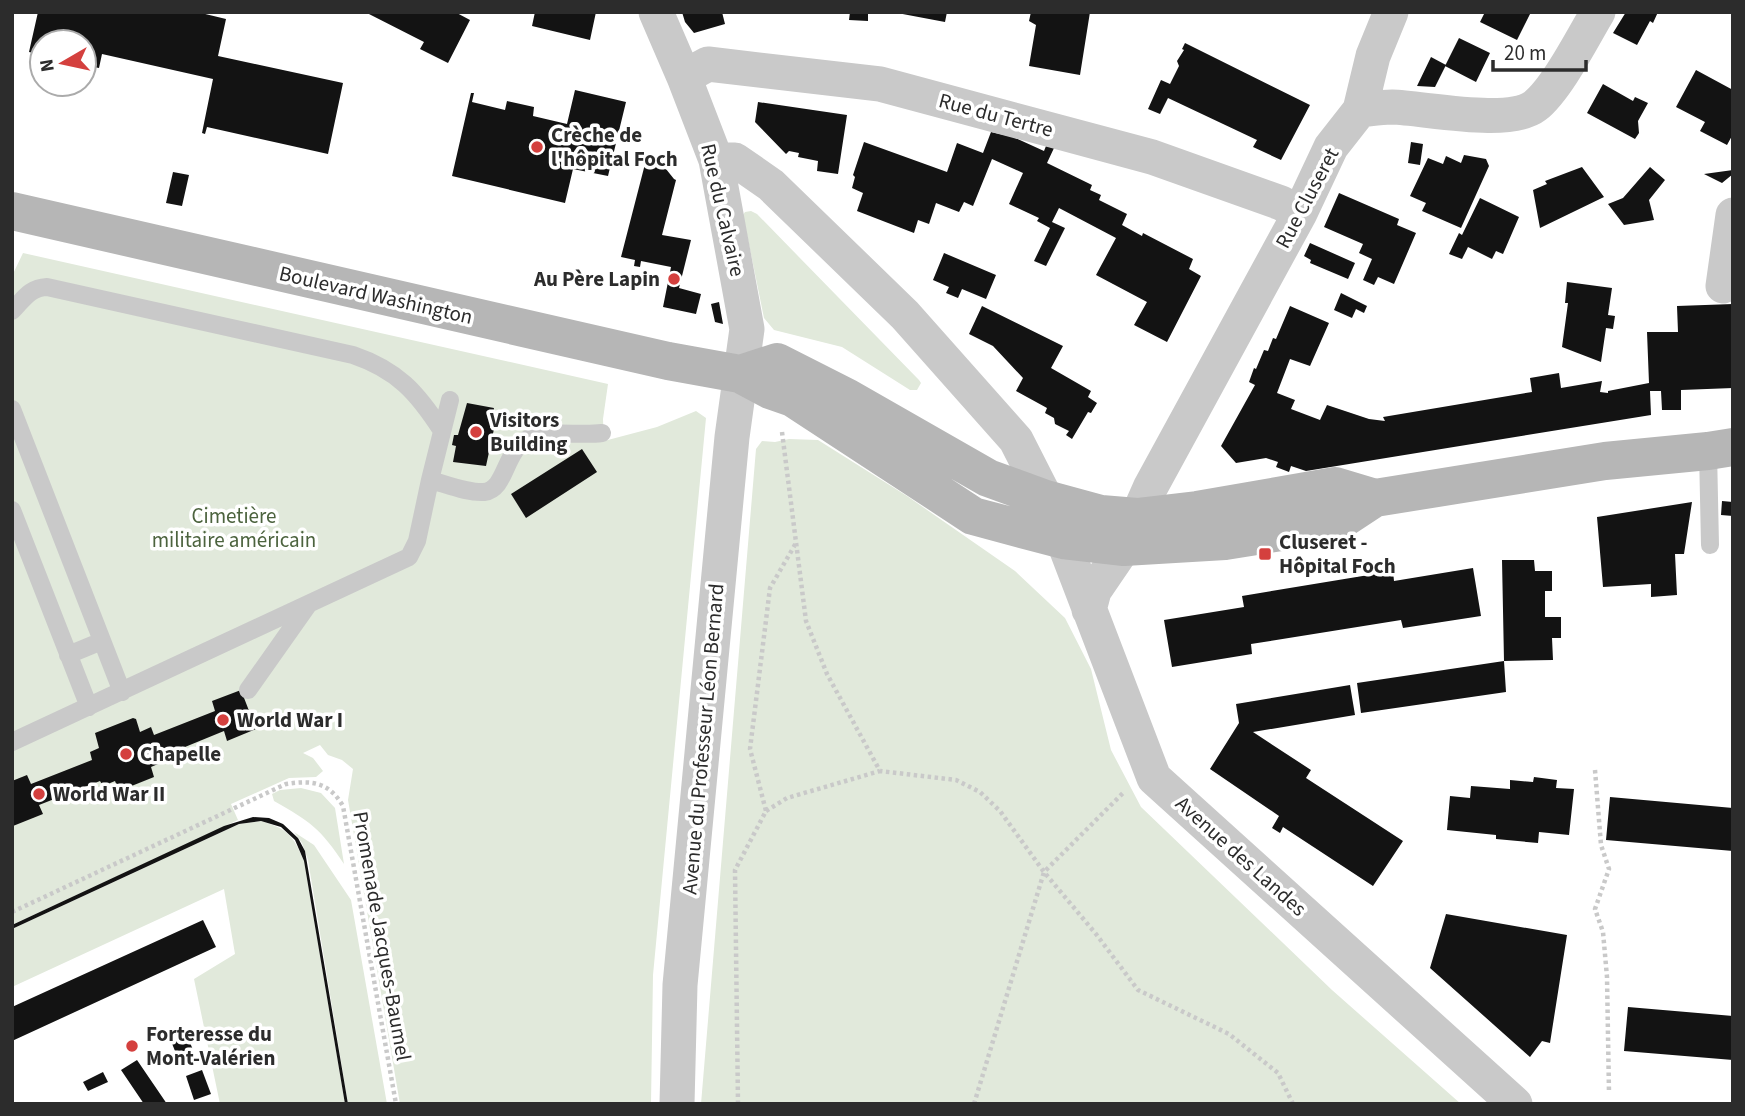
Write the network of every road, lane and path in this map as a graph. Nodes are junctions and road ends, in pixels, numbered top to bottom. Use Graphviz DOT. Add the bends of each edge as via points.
graph roads {
  1 [pos="656,12"];
  2 [pos="1391,12"];
  3 [pos="1598,12"];
  4 [pos="684,77"];
  5 [pos="1360,110"];
  6 [pos="716,160"];
  7 [pos="12,211"];
  8 [pos="1300,213"];
  9 [pos="1733,215"];
  10 [pos="1723,286"];
  11 [pos="12,311"];
  12 [pos="740,374"];
  13 [pos="450,400"];
  14 [pos="12,409"];
  15 [pos="442,431"];
  16 [pos="782,432"];
  17 [pos="602,433"];
  18 [pos="1720,449"];
  19 [pos="430,480"];
  20 [pos="1046,499"];
  21 [pos="12,510"];
  22 [pos="1131,532"];
  23 [pos="1063,540"];
  24 [pos="797,542"];
  25 [pos="1710,545"];
  26 [pos="308,605"];
  27 [pos="1089,610"];
  28 [pos="102,641"];
  29 [pos="68,654"];
  30 [pos="248,690"];
  31 [pos="122,692"];
  32 [pos="89,707"];
  33 [pos="12,742"];
  34 [pos="1595,770"];
  35 [pos="880,771"];
  36 [pos="1128,788"];
  37 [pos="766,811"];
  38 [pos="1044,872"];
  39 [pos="12,912"];
  40 [pos="1609,1093"];
  41 [pos="396,1104"];
  42 [pos="677,1104"];
  43 [pos="738,1104"];
  44 [pos="974,1104"];
  45 [pos="1293,1104"];
  46 [pos="1515,1104"];
  1 -- 4 [label="street, Rue du Calvaire"];
  2 -- 5 [label="street" via="1373,56"];
  3 -- 5 [label="street" via="1560,76 1535,107 1507,115 1390,107"];
  4 -- 6 [label="street, Rue du Calvaire"];
  4 -- 8 [label="street, Rue du Tertre" via="708,64 880,84 1152,157"];
  5 -- 8 [label="street, Rue Cluseret" via="1331,147"];
  6 -- 12 [label="street, Rue du Calvaire" via="746,320"];
  6 -- 20 [label="street, Avenue des Landes" via="735,160 771,185 905,315 1016,440"];
  7 -- 12 [label="street, Boulevard Washington"];
  8 -- 22 [label="street, Rue Cluseret" via="1150,488"];
  9 -- 10 [label="street"];
  11 -- 15 [label="lane" via="28,292 47,287 352,355 376,363 414,390"];
  12 -- 20 [label="street, Boulevard Washington" via="777,362 988,478"];
  12 -- 23 [label="street, Boulevard Washington" via="793,398 973,516"];
  12 -- 42 [label="street, Avenue du Professeur Léon Bernard" via="680,985"];
  13 -- 15 [label="lane"];
  14 -- 28 [label="lane"];
  15 -- 19 [label="lane"];
  16 -- 24 [label="path"];
  17 -- 19 [label="lane" via="533,437 519,445 495,488 485,492"];
  18 -- 22 [label="street" via="1605,461 1375,498 1335,486 1219,507"];
  18 -- 25 [label="lane"];
  19 -- 26 [label="lane" via="417,541 409,557"];
  20 -- 22 [label="street, Boulevard Washington" via="1101,514"];
  20 -- 23 [label="street, Avenue des Landes"];
  21 -- 29 [label="lane"];
  22 -- 23 [label="street, Boulevard Washington"];
  22 -- 27 [label="street" via="1090,598"];
  23 -- 27 [label="street, Avenue des Landes"];
  24 -- 35 [label="path" via="806,621 827,674"];
  24 -- 37 [label="path" via="770,588 750,749"];
  26 -- 30 [label="lane"];
  26 -- 31 [label="lane"];
  27 -- 46 [label="street, Avenue des Landes" via="1154,778"];
  28 -- 29 [label="lane"];
  28 -- 31 [label="lane"];
  29 -- 32 [label="lane"];
  31 -- 32 [label="lane"];
  32 -- 33 [label="lane"];
  34 -- 40 [label="path" via="1601,845 1609,869 1595,909 1603,932 1607,977"];
  35 -- 37 [label="path" via="787,797"];
  35 -- 38 [label="path" via="956,780 980,792 1000,811"];
  36 -- 38 [label="path"];
  37 -- 43 [label="path" via="735,870"];
  38 -- 44 [label="path"];
  38 -- 45 [label="path" via="1138,990 1229,1034 1278,1073"];
  39 -- 41 [label="path, Promenade Jacques-Baumel" via="286,784 320,782 343,806"];
}
